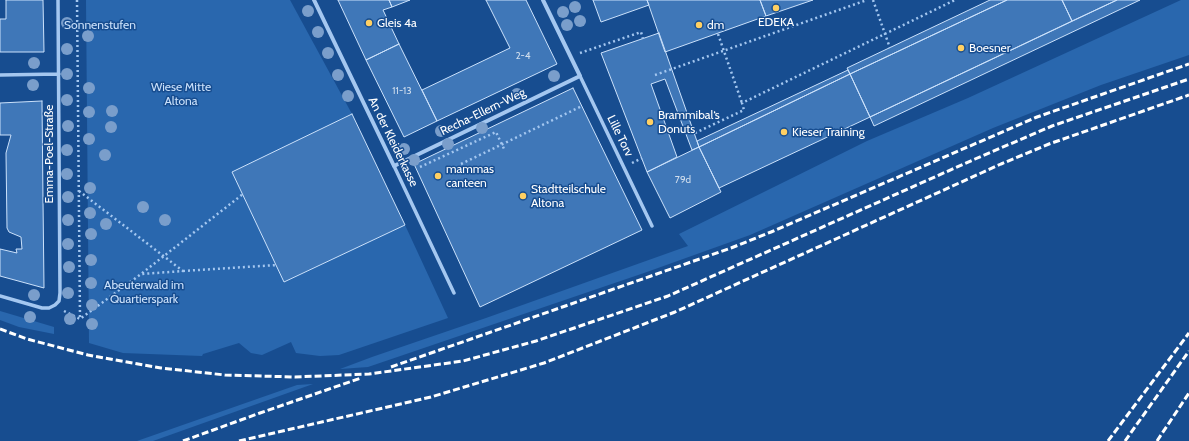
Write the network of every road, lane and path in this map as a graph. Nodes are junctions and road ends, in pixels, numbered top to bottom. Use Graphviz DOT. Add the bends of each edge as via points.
graph roads {
  1 [pos="58,0"];
  2 [pos="77,0"];
  3 [pos="314,0"];
  4 [pos="542,0"];
  5 [pos="867,0"];
  6 [pos="873,0"];
  7 [pos="955,0"];
  8 [pos="718,34"];
  9 [pos="885,34"];
  10 [pos="643,39"];
  11 [pos="890,48"];
  12 [pos="724,51"];
  13 [pos="570,56"];
  14 [pos="58,74"];
  15 [pos="0,75"];
  16 [pos="655,75"];
  17 [pos="580,76"];
  18 [pos="742,103"];
  19 [pos="582,106"];
  20 [pos="695,133"];
  21 [pos="502,144"];
  22 [pos="505,151"];
  23 [pos="461,164"];
  24 [pos="394,166"];
  25 [pos="416,169"];
  26 [pos="79,191"];
  27 [pos="243,194"];
  28 [pos="652,226"];
  29 [pos="164,256"];
  30 [pos="277,265"];
  31 [pos="183,271"];
  32 [pos="141,274"];
  33 [pos="454,293"];
  34 [pos="0,296"];
  35 [pos="55,305"];
  36 [pos="80,319"];
  1 -- 14 [label="street, Emma-Poel-Straße"];
  2 -- 26 [label="path"];
  3 -- 24 [label="street, An der Kleiderkasse"];
  4 -- 13 [label="street, Lille Torv"];
  5 -- 12 [label="path"];
  6 -- 9 [label="path"];
  7 -- 9 [label="path"];
  8 -- 12 [label="path"];
  9 -- 11 [label="path"];
  9 -- 18 [label="path"];
  10 -- 13 [label="path" via="641,32"];
  12 -- 16 [label="path"];
  12 -- 18 [label="path"];
  13 -- 17 [label="street, Lille Torv"];
  14 -- 15 [label="street"];
  14 -- 35 [label="street, Emma-Poel-Straße" via="60,293 59,301"];
  17 -- 24 [label="street, Recha-Ellern-Weg"];
  17 -- 28 [label="street, Lille Torv"];
  18 -- 20 [label="path" via="744,110"];
  19 -- 21 [label="path"];
  21 -- 22 [label="path"];
  21 -- 23 [label="path"];
  21 -- 25 [label="path" via="496,132"];
  24 -- 33 [label="street, An der Kleiderkasse"];
  26 -- 29 [label="path"];
  26 -- 36 [label="path"];
  27 -- 29 [label="path"];
  29 -- 31 [label="path"];
  29 -- 32 [label="path"];
  30 -- 31 [label="path"];
  31 -- 32 [label="path"];
  32 -- 36 [label="path"];
  34 -- 35 [label="street" via="42,308"];
  35 -- 36 [label="path"];
}
